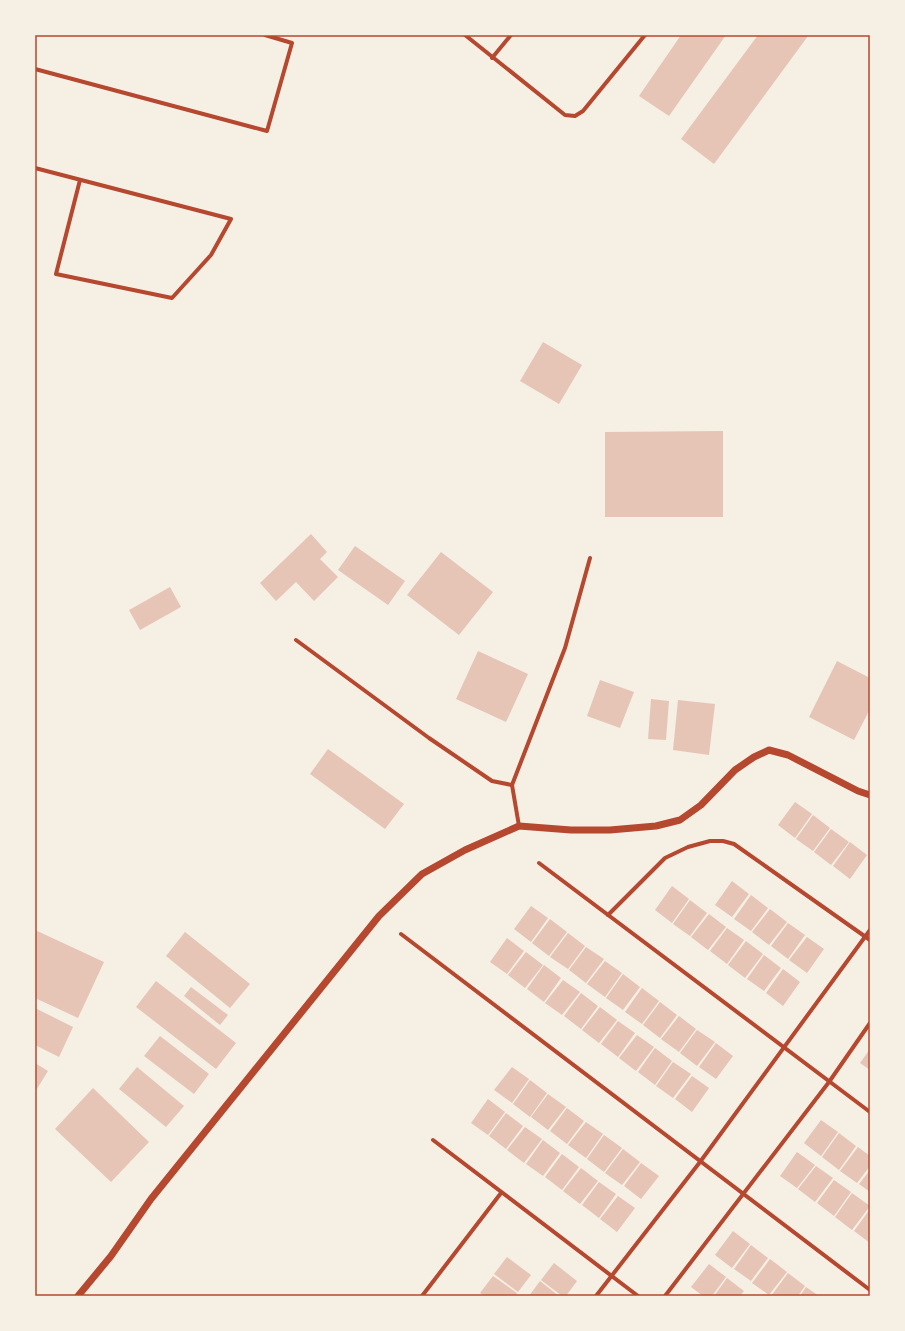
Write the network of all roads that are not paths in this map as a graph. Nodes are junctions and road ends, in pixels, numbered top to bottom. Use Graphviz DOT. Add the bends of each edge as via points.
graph roads {
  1 [pos="264,35"];
  2 [pos="465,35"];
  3 [pos="511,35"];
  4 [pos="645,35"];
  5 [pos="492,58"];
  6 [pos="35,69"];
  7 [pos="35,168"];
  8 [pos="80,180"];
  9 [pos="590,558"];
  10 [pos="296,640"];
  11 [pos="512,785"];
  12 [pos="870,795"];
  13 [pos="519,826"];
  14 [pos="539,863"];
  15 [pos="608,915"];
  16 [pos="870,930"];
  17 [pos="401,934"];
  18 [pos="865,936"];
  19 [pos="870,940"];
  20 [pos="870,1023"];
  21 [pos="785,1049"];
  22 [pos="829,1082"];
  23 [pos="870,1112"];
  24 [pos="432,1140"];
  25 [pos="700,1162"];
  26 [pos="501,1193"];
  27 [pos="742,1194"];
  28 [pos="612,1275"];
  29 [pos="870,1290"];
  30 [pos="78,1296"];
  31 [pos="422,1296"];
  32 [pos="596,1296"];
  33 [pos="638,1296"];
  34 [pos="665,1296"];
  1 -- 6 [label="street" via="292,43 267,131"];
  2 -- 5 [label="street"];
  3 -- 5 [label="street"];
  4 -- 5 [label="street" via="583,111 575,116 565,115"];
  7 -- 8 [label="street"];
  8 -- 8 [label="street" via="117,190 231,219 211,255 172,298 56,274"];
  9 -- 11 [label="street" via="565,648"];
  10 -- 11 [label="street" via="423,734 492,781"];
  11 -- 13 [label="street"];
  12 -- 13 [label="street" via="788,755 769,750 735,770 701,805 680,820 656,826 610,830"];
  13 -- 30 [label="street" via="479,843 422,874 379,916 151,1199 111,1256"];
  14 -- 15 [label="street"];
  15 -- 18 [label="street" via="665,858 688,847 710,841 723,841 734,844"];
  15 -- 21 [label="street"];
  16 -- 18 [label="street"];
  17 -- 25 [label="street"];
  18 -- 19 [label="street"];
  18 -- 21 [label="street"];
  20 -- 22 [label="street"];
  21 -- 22 [label="street"];
  21 -- 25 [label="street"];
  22 -- 23 [label="street"];
  22 -- 27 [label="street"];
  24 -- 26 [label="street"];
  25 -- 27 [label="street"];
  25 -- 28 [label="street"];
  26 -- 28 [label="street"];
  26 -- 31 [label="street"];
  27 -- 29 [label="street"];
  27 -- 34 [label="street"];
  28 -- 32 [label="street"];
  28 -- 33 [label="street"];
}
